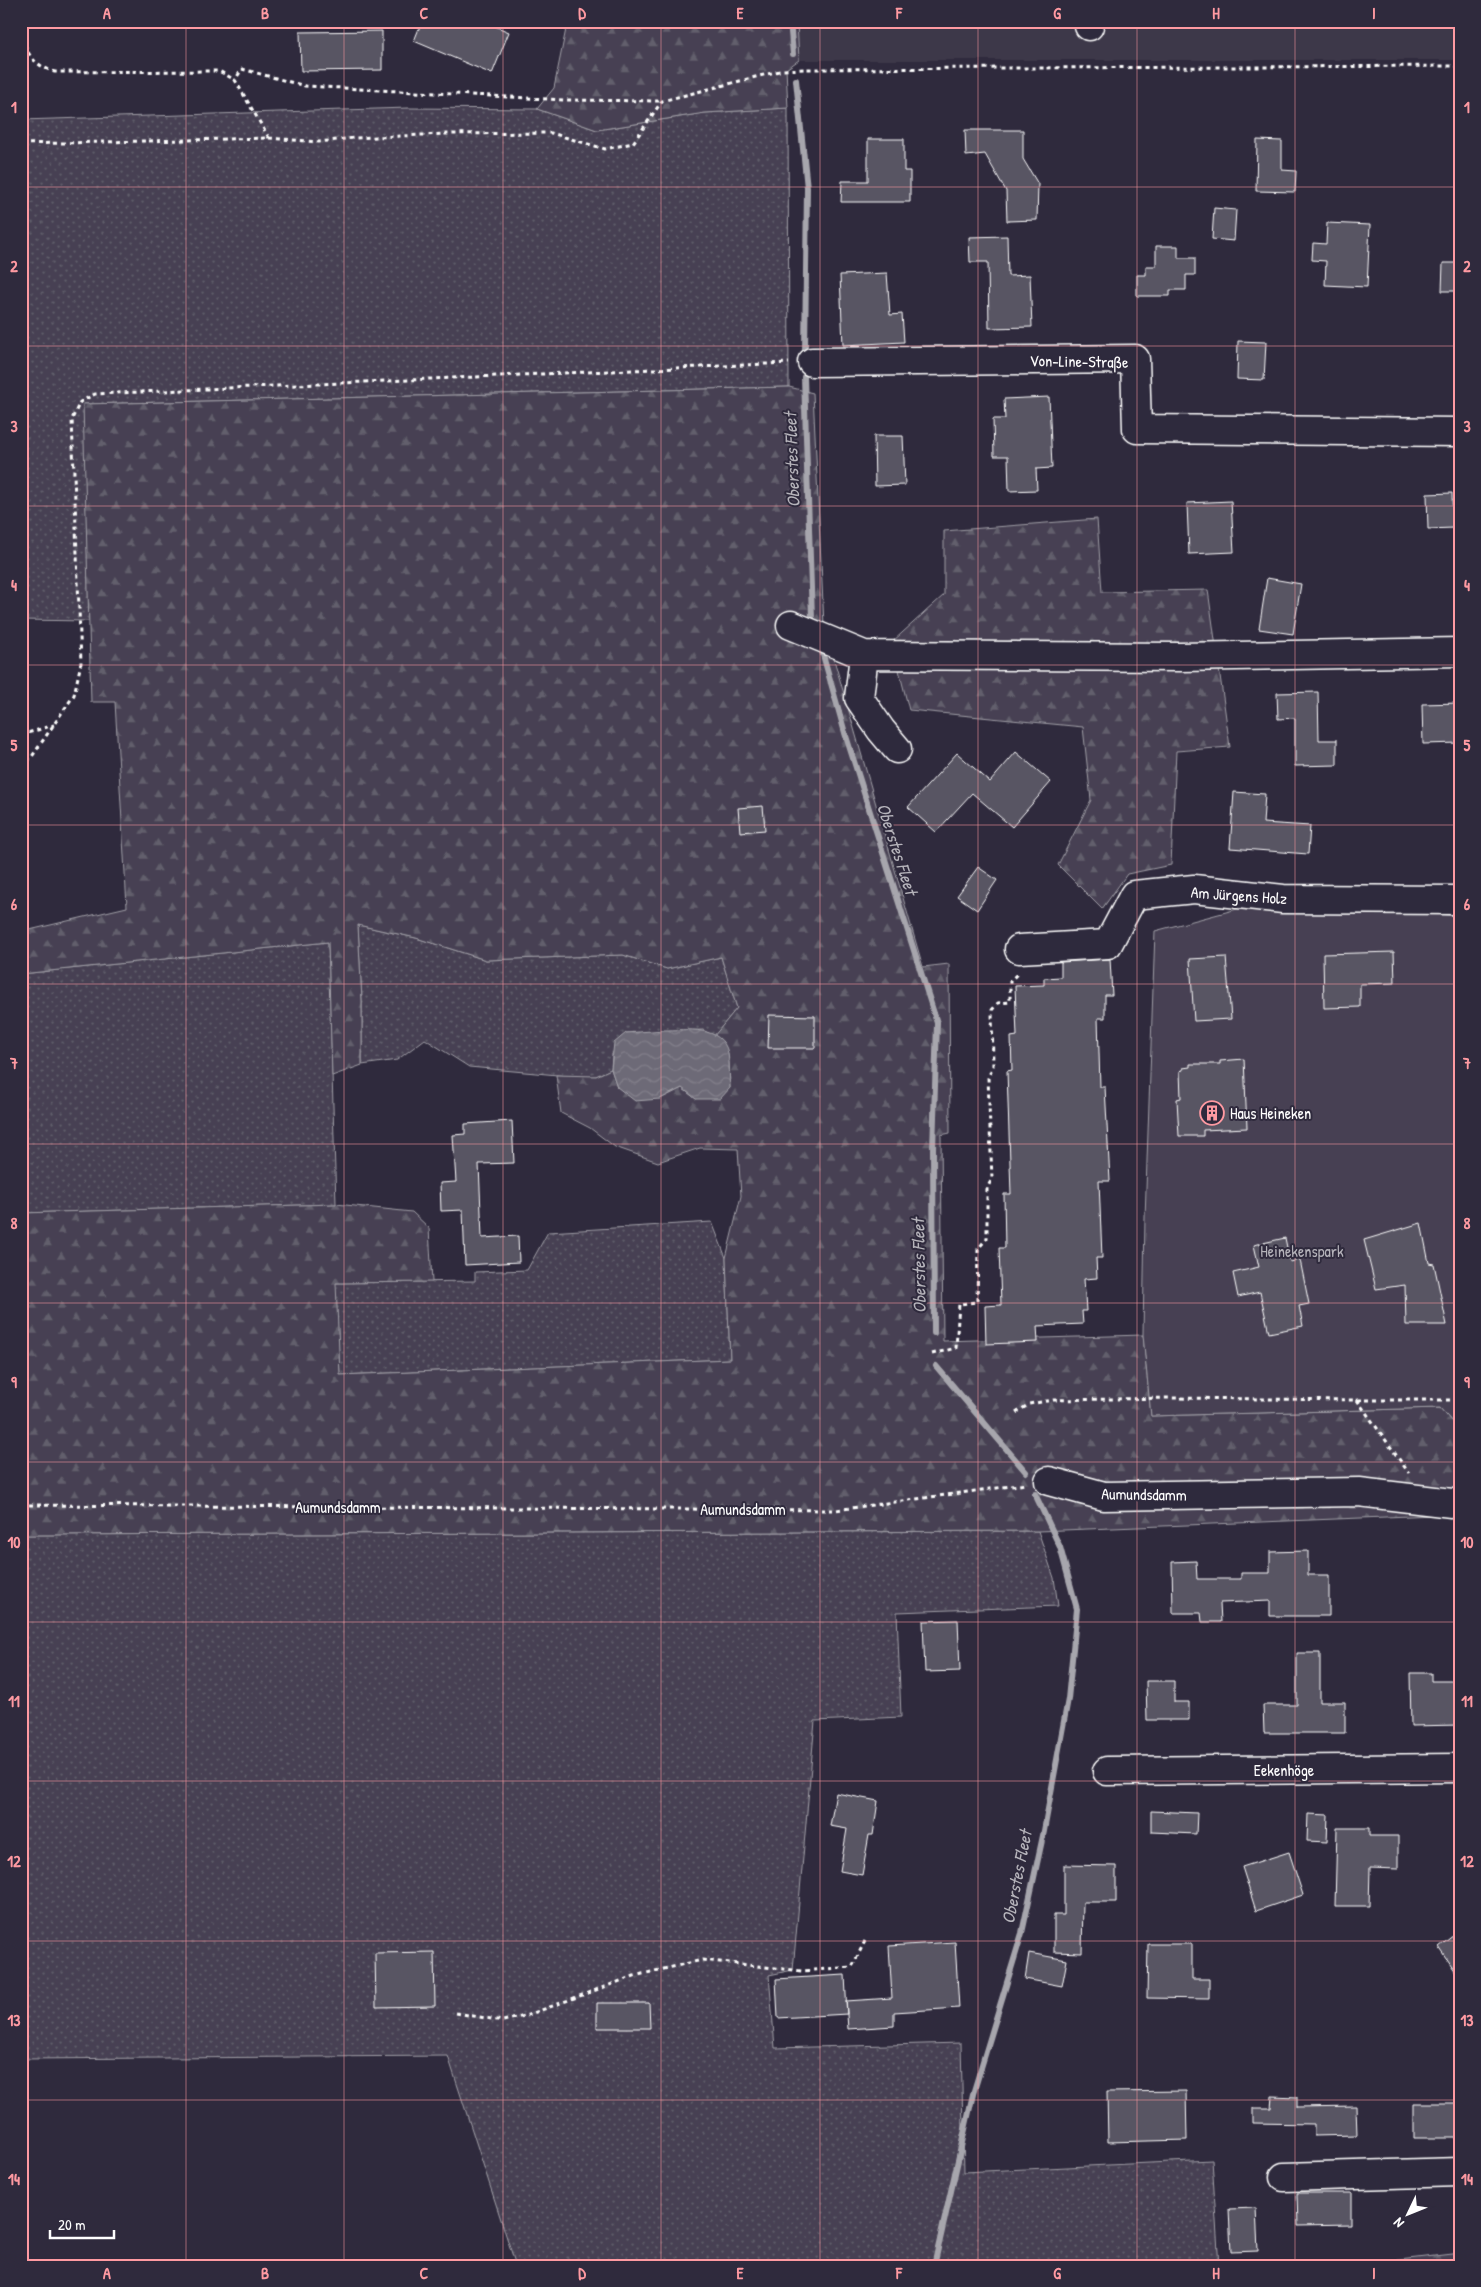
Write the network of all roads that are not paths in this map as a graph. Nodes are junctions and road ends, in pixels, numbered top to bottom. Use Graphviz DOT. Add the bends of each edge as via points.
graph roads {
  1 [pos="812,362"];
  2 [pos="1460,432"];
  3 [pos="809,632"];
  4 [pos="1460,652"];
  5 [pos="864,655"];
  6 [pos="897,749"];
  7 [pos="1460,900"];
  8 [pos="1019,949"];
  9 [pos="1049,1482"];
  10 [pos="1460,1504"];
  11 [pos="1460,1768"];
  12 [pos="1107,1770"];
  13 [pos="1460,2172"];
  14 [pos="1284,2177"];
  1 -- 2 [label="street, Von-Line-Straße" via="1135,359 1137,429"];
  3 -- 5 [label="street"];
  4 -- 5 [label="street" via="1180,657"];
  5 -- 6 [label="street" via="860,698"];
  7 -- 8 [label="street, Am Jürgens Holz" via="1283,899 1194,889 1170,891 1134,895 1108,944"];
  9 -- 10 [label="street, Aumundsdamm" via="1104,1496 1359,1492"];
  11 -- 12 [label="street, Eekenhöge"];
  13 -- 14 [label="street"];
}
